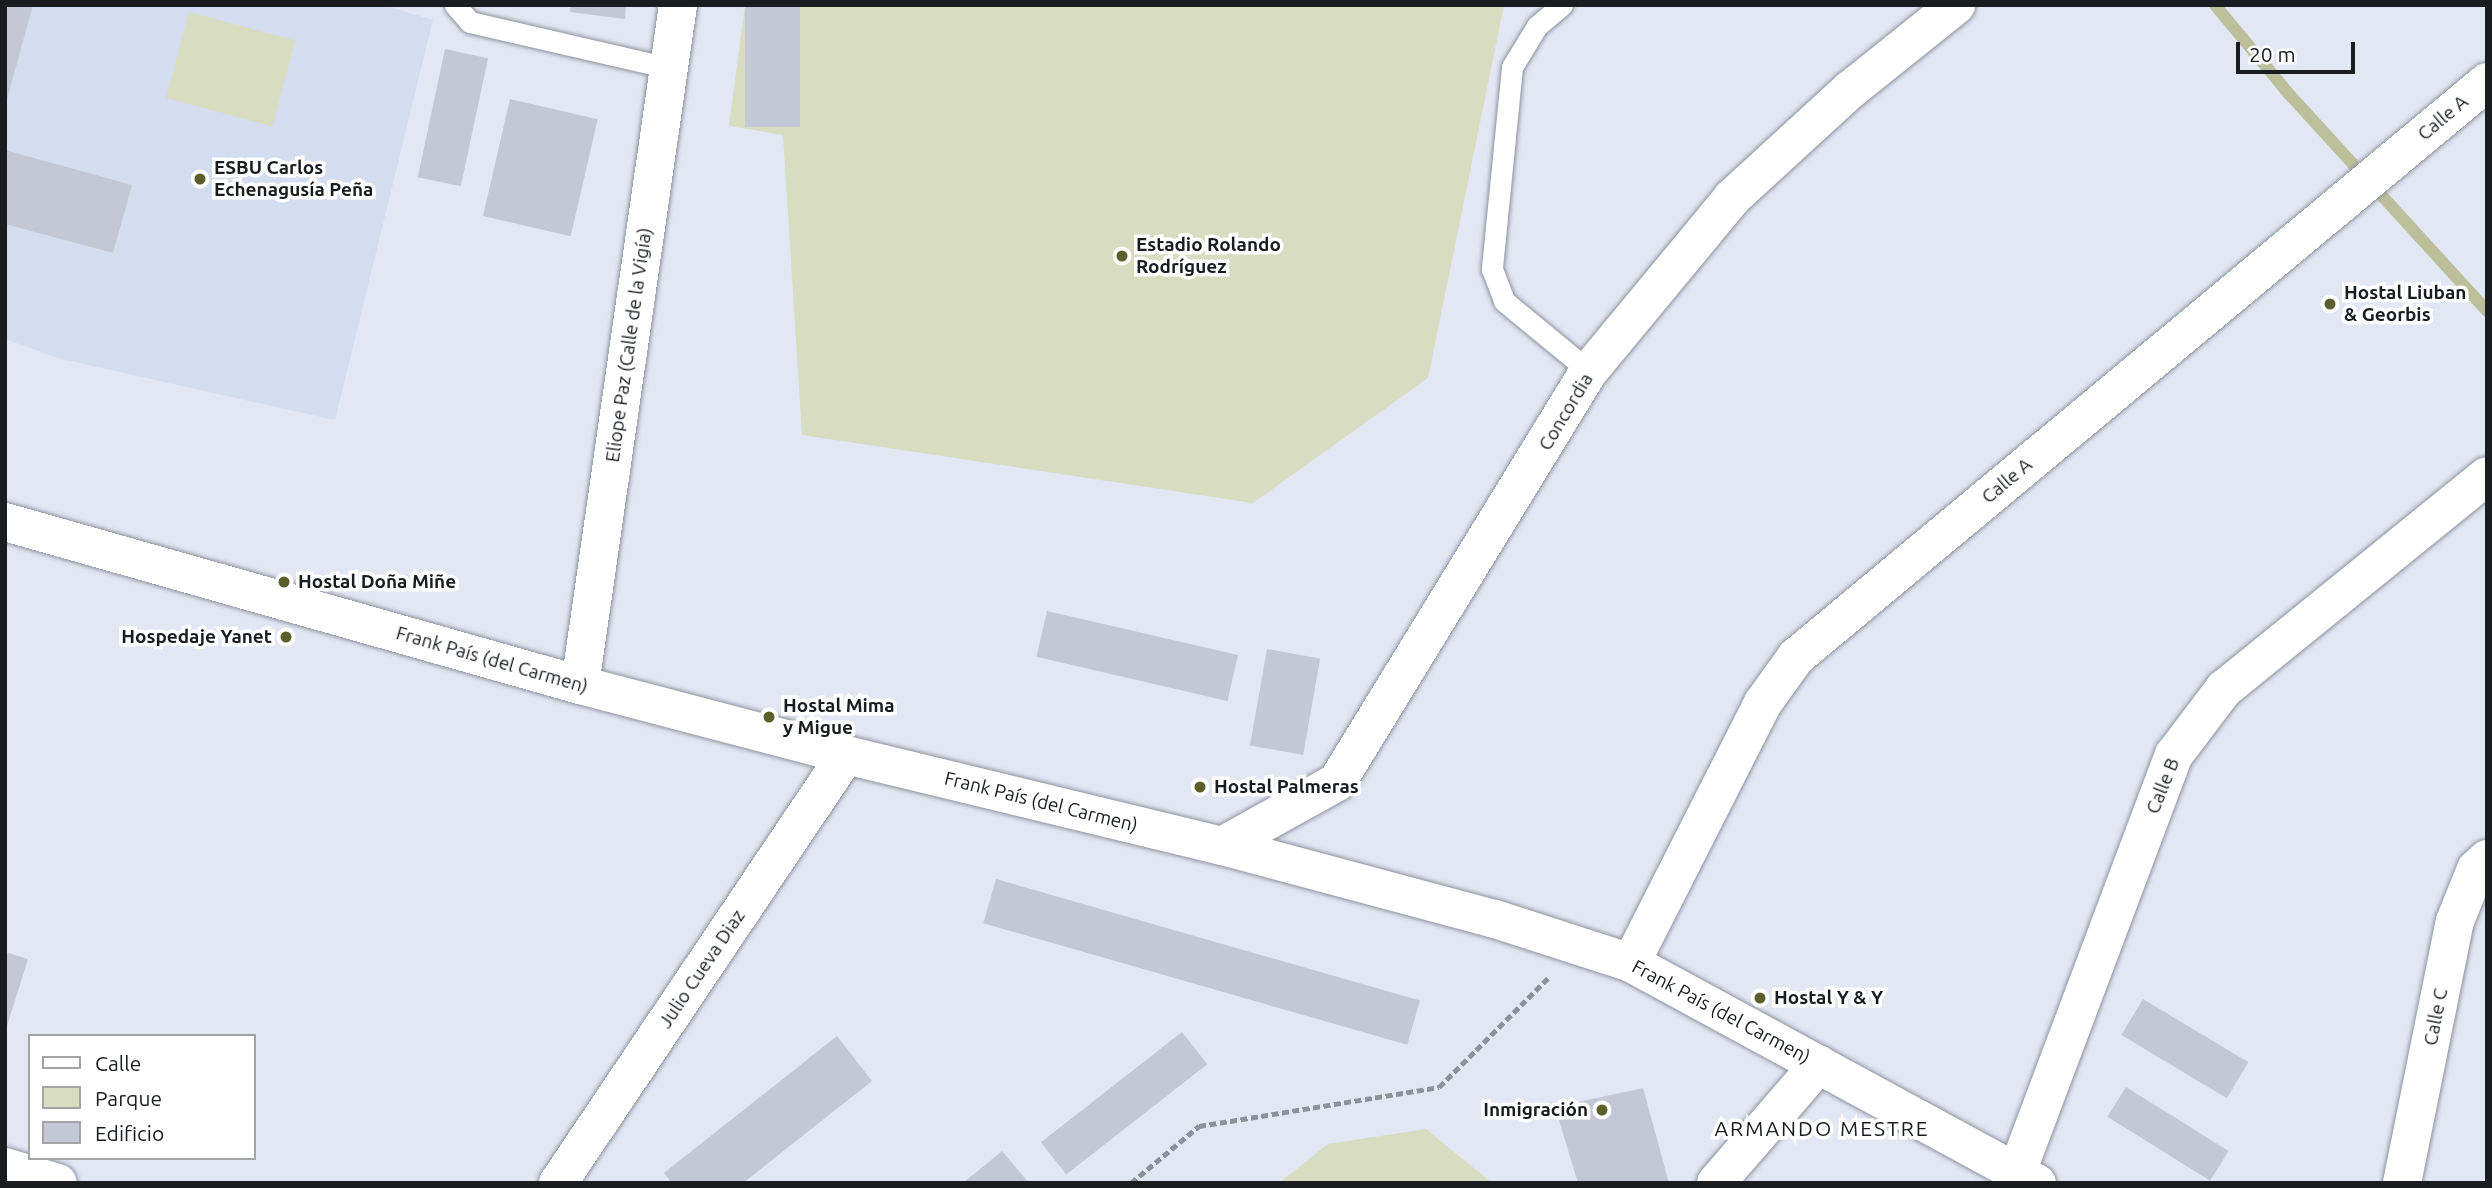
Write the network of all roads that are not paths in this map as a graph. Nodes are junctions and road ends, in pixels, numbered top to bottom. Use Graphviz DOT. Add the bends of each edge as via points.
graph roads {
  1 [pos="455,5"];
  2 [pos="678,5"];
  3 [pos="1562,5"];
  4 [pos="1956,5"];
  5 [pos="669,68"];
  6 [pos="2487,82"];
  7 [pos="1589,371"];
  8 [pos="2487,476"];
  9 [pos="5,522"];
  10 [pos="580,685"];
  11 [pos="846,755"];
  12 [pos="1222,846"];
  13 [pos="2487,859"];
  14 [pos="1632,963"];
  15 [pos="1819,1064"];
  16 [pos="5,1167"];
  17 [pos="2027,1177"];
  18 [pos="58,1183"];
  19 [pos="558,1183"];
  20 [pos="1716,1183"];
  21 [pos="2402,1183"];
  1 -- 5 [label="lane" via="470,22"];
  2 -- 5 [label="street, Eliope Paz (Calle de la Vigía)"];
  3 -- 7 [label="lane" via="1537,26 1512,67 1492,269 1504,300"];
  4 -- 7 [label="street, Concordia" via="1850,90 1732,198"];
  5 -- 10 [label="street, Eliope Paz (Calle de la Vigía)"];
  6 -- 14 [label="street, Calle A" via="1796,657 1763,703"];
  7 -- 12 [label="street, Concordia" via="1337,782"];
  8 -- 17 [label="street, Calle B" via="2224,689 2174,755"];
  9 -- 10 [label="street, Frank País (del Carmen)"];
  10 -- 11 [label="street, Frank País (del Carmen)"];
  11 -- 12 [label="street, Frank País (del Carmen)"];
  11 -- 19 [label="street, Julio Cueva Diaz"];
  12 -- 14 [label="street, Frank País (del Carmen)" via="1494,919"];
  13 -- 21 [label="street, Calle C" via="2476,869 2455,921"];
  14 -- 15 [label="street, Frank País (del Carmen)"];
  15 -- 17 [label="street, Frank País (del Carmen)"];
  15 -- 20 [label="street"];
  16 -- 18 [label="street"];
}
